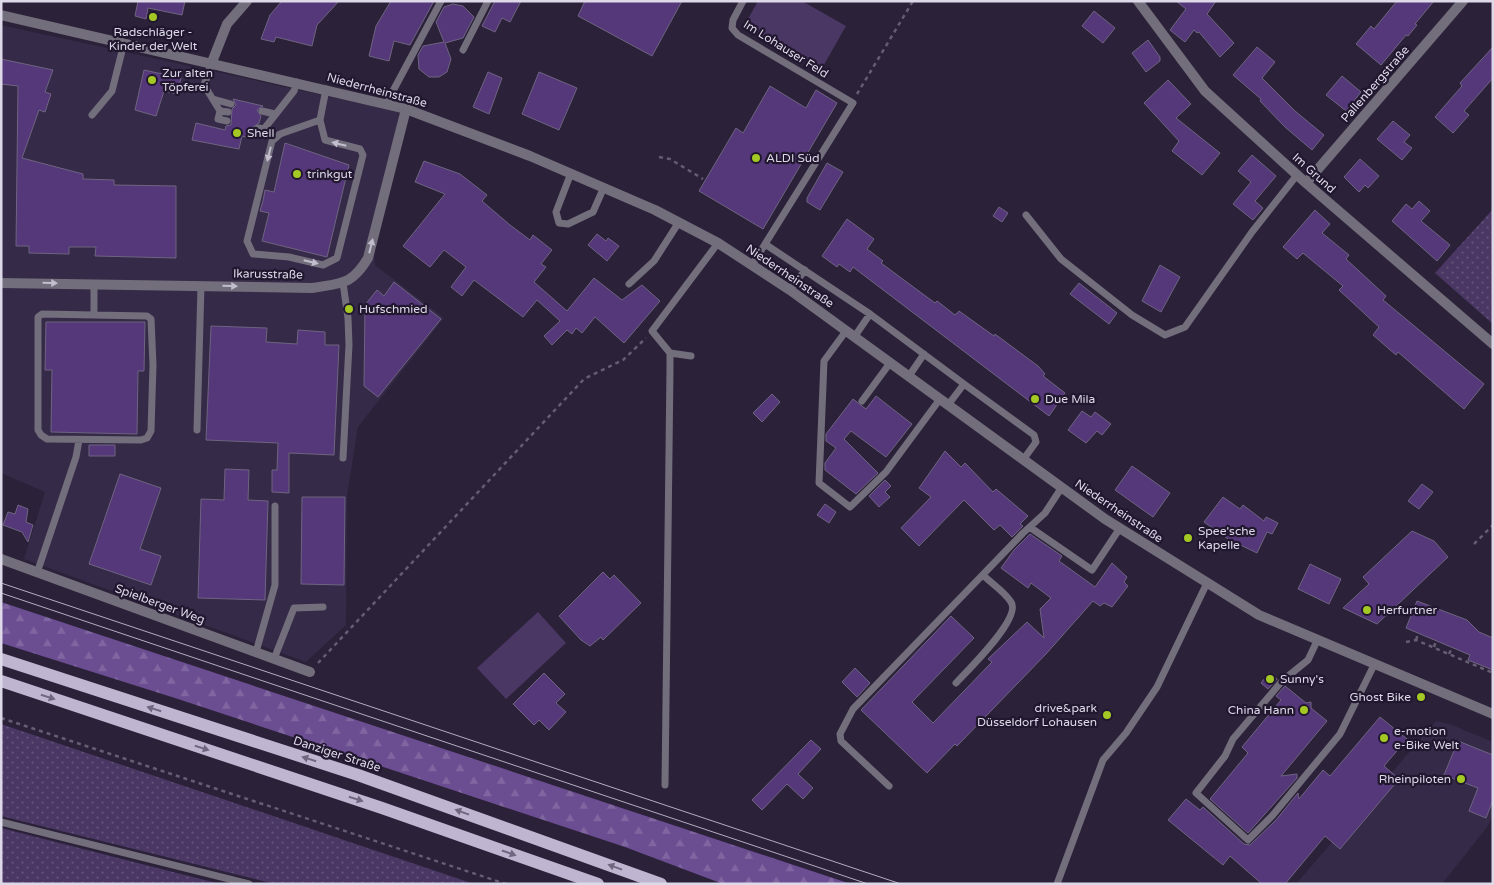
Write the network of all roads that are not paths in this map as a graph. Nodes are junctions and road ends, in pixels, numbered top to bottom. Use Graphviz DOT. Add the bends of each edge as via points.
graph roads {
  1 [pos="247,1"];
  2 [pos="441,1"];
  3 [pos="488,1"];
  4 [pos="743,1"];
  5 [pos="1138,1"];
  6 [pos="1463,1"];
  7 [pos="1,15"];
  8 [pos="124,43"];
  9 [pos="464,50"];
  10 [pos="212,62"];
  11 [pos="296,82"];
  12 [pos="326,89"];
  13 [pos="213,99"];
  14 [pos="230,104"];
  15 [pos="386,104"];
  16 [pos="406,109"];
  17 [pos="220,111"];
  18 [pos="262,111"];
  19 [pos="228,112"];
  20 [pos="275,114"];
  21 [pos="92,115"];
  22 [pos="260,120"];
  23 [pos="320,120"];
  24 [pos="227,121"];
  25 [pos="269,122"];
  26 [pos="258,128"];
  27 [pos="571,173"];
  28 [pos="1297,175"];
  29 [pos="1306,184"];
  30 [pos="604,187"];
  31 [pos="1026,215"];
  32 [pos="679,222"];
  33 [pos="718,242"];
  34 [pos="765,244"];
  35 [pos="752,264"];
  36 [pos="805,270"];
  37 [pos="1,283"];
  38 [pos="343,283"];
  39 [pos="94,284"];
  40 [pos="629,284"];
  41 [pos="201,286"];
  42 [pos="790,290"];
  43 [pos="870,314"];
  44 [pos="94,315"];
  45 [pos="850,334"];
  46 [pos="1493,344"];
  47 [pos="670,353"];
  48 [pos="924,354"];
  49 [pos="691,356"];
  50 [pos="890,362"];
  51 [pos="909,376"];
  52 [pos="964,384"];
  53 [pos="862,402"];
  54 [pos="944,402"];
  55 [pos="197,430"];
  56 [pos="78,440"];
  57 [pos="343,458"];
  58 [pos="1023,460"];
  59 [pos="1062,488"];
  60 [pos="275,506"];
  61 [pos="1031,528"];
  62 [pos="1120,528"];
  63 [pos="1,559"];
  64 [pos="37,573"];
  65 [pos="983,576"];
  66 [pos="1207,583"];
  67 [pos="323,607"];
  68 [pos="1317,641"];
  69 [pos="256,652"];
  70 [pos="1,659"];
  71 [pos="274,659"];
  72 [pos="1374,665"];
  73 [pos="310,672"];
  74 [pos="1,681"];
  75 [pos="956,683"];
  76 [pos="1493,714"];
  77 [pos="665,785"];
  78 [pos="889,786"];
  79 [pos="1,822"];
  80 [pos="249,884"];
  81 [pos="598,884"];
  82 [pos="661,884"];
  83 [pos="1057,884"];
  1 -- 10 [label="street" via="227,24"];
  2 -- 15 [label="lane"];
  3 -- 9 [label="lane"];
  4 -- 34 [label="lane, Im Lohauser Feld" via="733,20 732,28 738,35 853,103"];
  5 -- 28 [label="street, Im Grund" via="1205,91"];
  6 -- 29 [label="street, Pallenbergstraße"];
  7 -- 8 [label="street, Niederrheinstraße"];
  8 -- 10 [label="street, Niederrheinstraße"];
  8 -- 21 [label="lane" via="112,91"];
  10 -- 11 [label="street, Niederrheinstraße"];
  10 -- 13 [label="lane" via="204,84"];
  11 -- 12 [label="street, Niederrheinstraße"];
  11 -- 20 [label="lane" via="294,91"];
  12 -- 15 [label="street, Niederrheinstraße"];
  12 -- 23 [label="lane"];
  13 -- 14 [label="lane"];
  13 -- 17 [label="lane"];
  15 -- 16 [label="street, Niederrheinstraße"];
  16 -- 27 [label="street, Niederrheinstraße"];
  38 -- 16 [label="street, Ikarusstraße, one-way" via="358,274 368,258"];
  17 -- 19 [label="lane"];
  17 -- 24 [label="lane" via="218,119"];
  18 -- 20 [label="lane"];
  20 -- 25 [label="lane"];
  22 -- 25 [label="lane"];
  23 -- 23 [label="lane, one-way" via="280,134 272,141 247,241 253,254 289,257 323,265 337,258 363,155 360,149 325,140"];
  25 -- 26 [label="lane" via="264,129"];
  27 -- 30 [label="street, Niederrheinstraße"];
  27 -- 30 [label="lane" via="556,212 559,222 568,224 593,212"];
  28 -- 29 [label="street, Im Grund"];
  28 -- 31 [label="lane" via="1185,327 1164,335 1132,315 1061,259"];
  29 -- 46 [label="street, Im Grund"];
  30 -- 32 [label="street, Niederrheinstraße"];
  32 -- 33 [label="street, Niederrheinstraße"];
  32 -- 40 [label="lane" via="654,262"];
  33 -- 35 [label="street, Niederrheinstraße"];
  33 -- 47 [label="lane" via="652,332"];
  34 -- 35 [label="lane"];
  34 -- 36 [label="lane"];
  35 -- 42 [label="street, Niederrheinstraße"];
  36 -- 42 [label="lane"];
  36 -- 43 [label="lane"];
  37 -- 39 [label="street, Ikarusstraße, one-way"];
  41 -- 38 [label="street, Ikarusstraße, one-way" via="312,288"];
  38 -- 57 [label="lane" via="349,345"];
  39 -- 41 [label="street, Ikarusstraße"];
  39 -- 44 [label="lane"];
  41 -- 55 [label="lane"];
  42 -- 45 [label="street, Niederrheinstraße"];
  43 -- 45 [label="lane"];
  43 -- 48 [label="lane"];
  44 -- 56 [label="lane" via="42,314 38,318 38,430 47,438"];
  44 -- 56 [label="lane" via="147,316 151,319 151,431 147,438 141,440"];
  45 -- 50 [label="street, Niederrheinstraße"];
  45 -- 54 [label="lane" via="824,361 819,484 850,507 886,472"];
  47 -- 49 [label="lane"];
  47 -- 77 [label="lane"];
  48 -- 51 [label="lane"];
  48 -- 52 [label="lane"];
  50 -- 51 [label="street, Niederrheinstraße"];
  50 -- 53 [label="lane"];
  51 -- 54 [label="street, Niederrheinstraße"];
  52 -- 54 [label="lane"];
  52 -- 58 [label="lane" via="1034,435 1036,442"];
  54 -- 58 [label="street, Niederrheinstraße"];
  56 -- 64 [label="lane" via="75,462"];
  58 -- 59 [label="street, Niederrheinstraße"];
  59 -- 61 [label="lane"];
  59 -- 62 [label="street, Niederrheinstraße"];
  60 -- 69 [label="lane" via="276,585"];
  61 -- 62 [label="lane" via="1092,570"];
  61 -- 65 [label="lane"];
  62 -- 66 [label="street, Niederrheinstraße"];
  63 -- 64 [label="street, Spielberger Weg"];
  64 -- 69 [label="street, Spielberger Weg"];
  65 -- 75 [label="lane" via="1012,602 1014,611 1007,626"];
  65 -- 78 [label="lane" via="853,709 840,734 841,741"];
  66 -- 68 [label="street, Niederrheinstraße" via="1259,615"];
  66 -- 83 [label="lane" via="1156,687 1126,733 1103,760"];
  67 -- 71 [label="lane" via="294,608"];
  68 -- 72 [label="street, Niederrheinstraße"];
  68 -- 72 [label="lane" via="1308,660 1282,681 1233,738 1225,756 1196,793 1248,840 1340,734"];
  69 -- 71 [label="street, Spielberger Weg"];
  82 -- 70 [label="main road, Danziger Straße, one-way" via="358,775"];
  71 -- 73 [label="street, Spielberger Weg"];
  72 -- 76 [label="street, Niederrheinstraße"];
  74 -- 81 [label="main road, one-way"];
  79 -- 80 [label="lane"];
}
